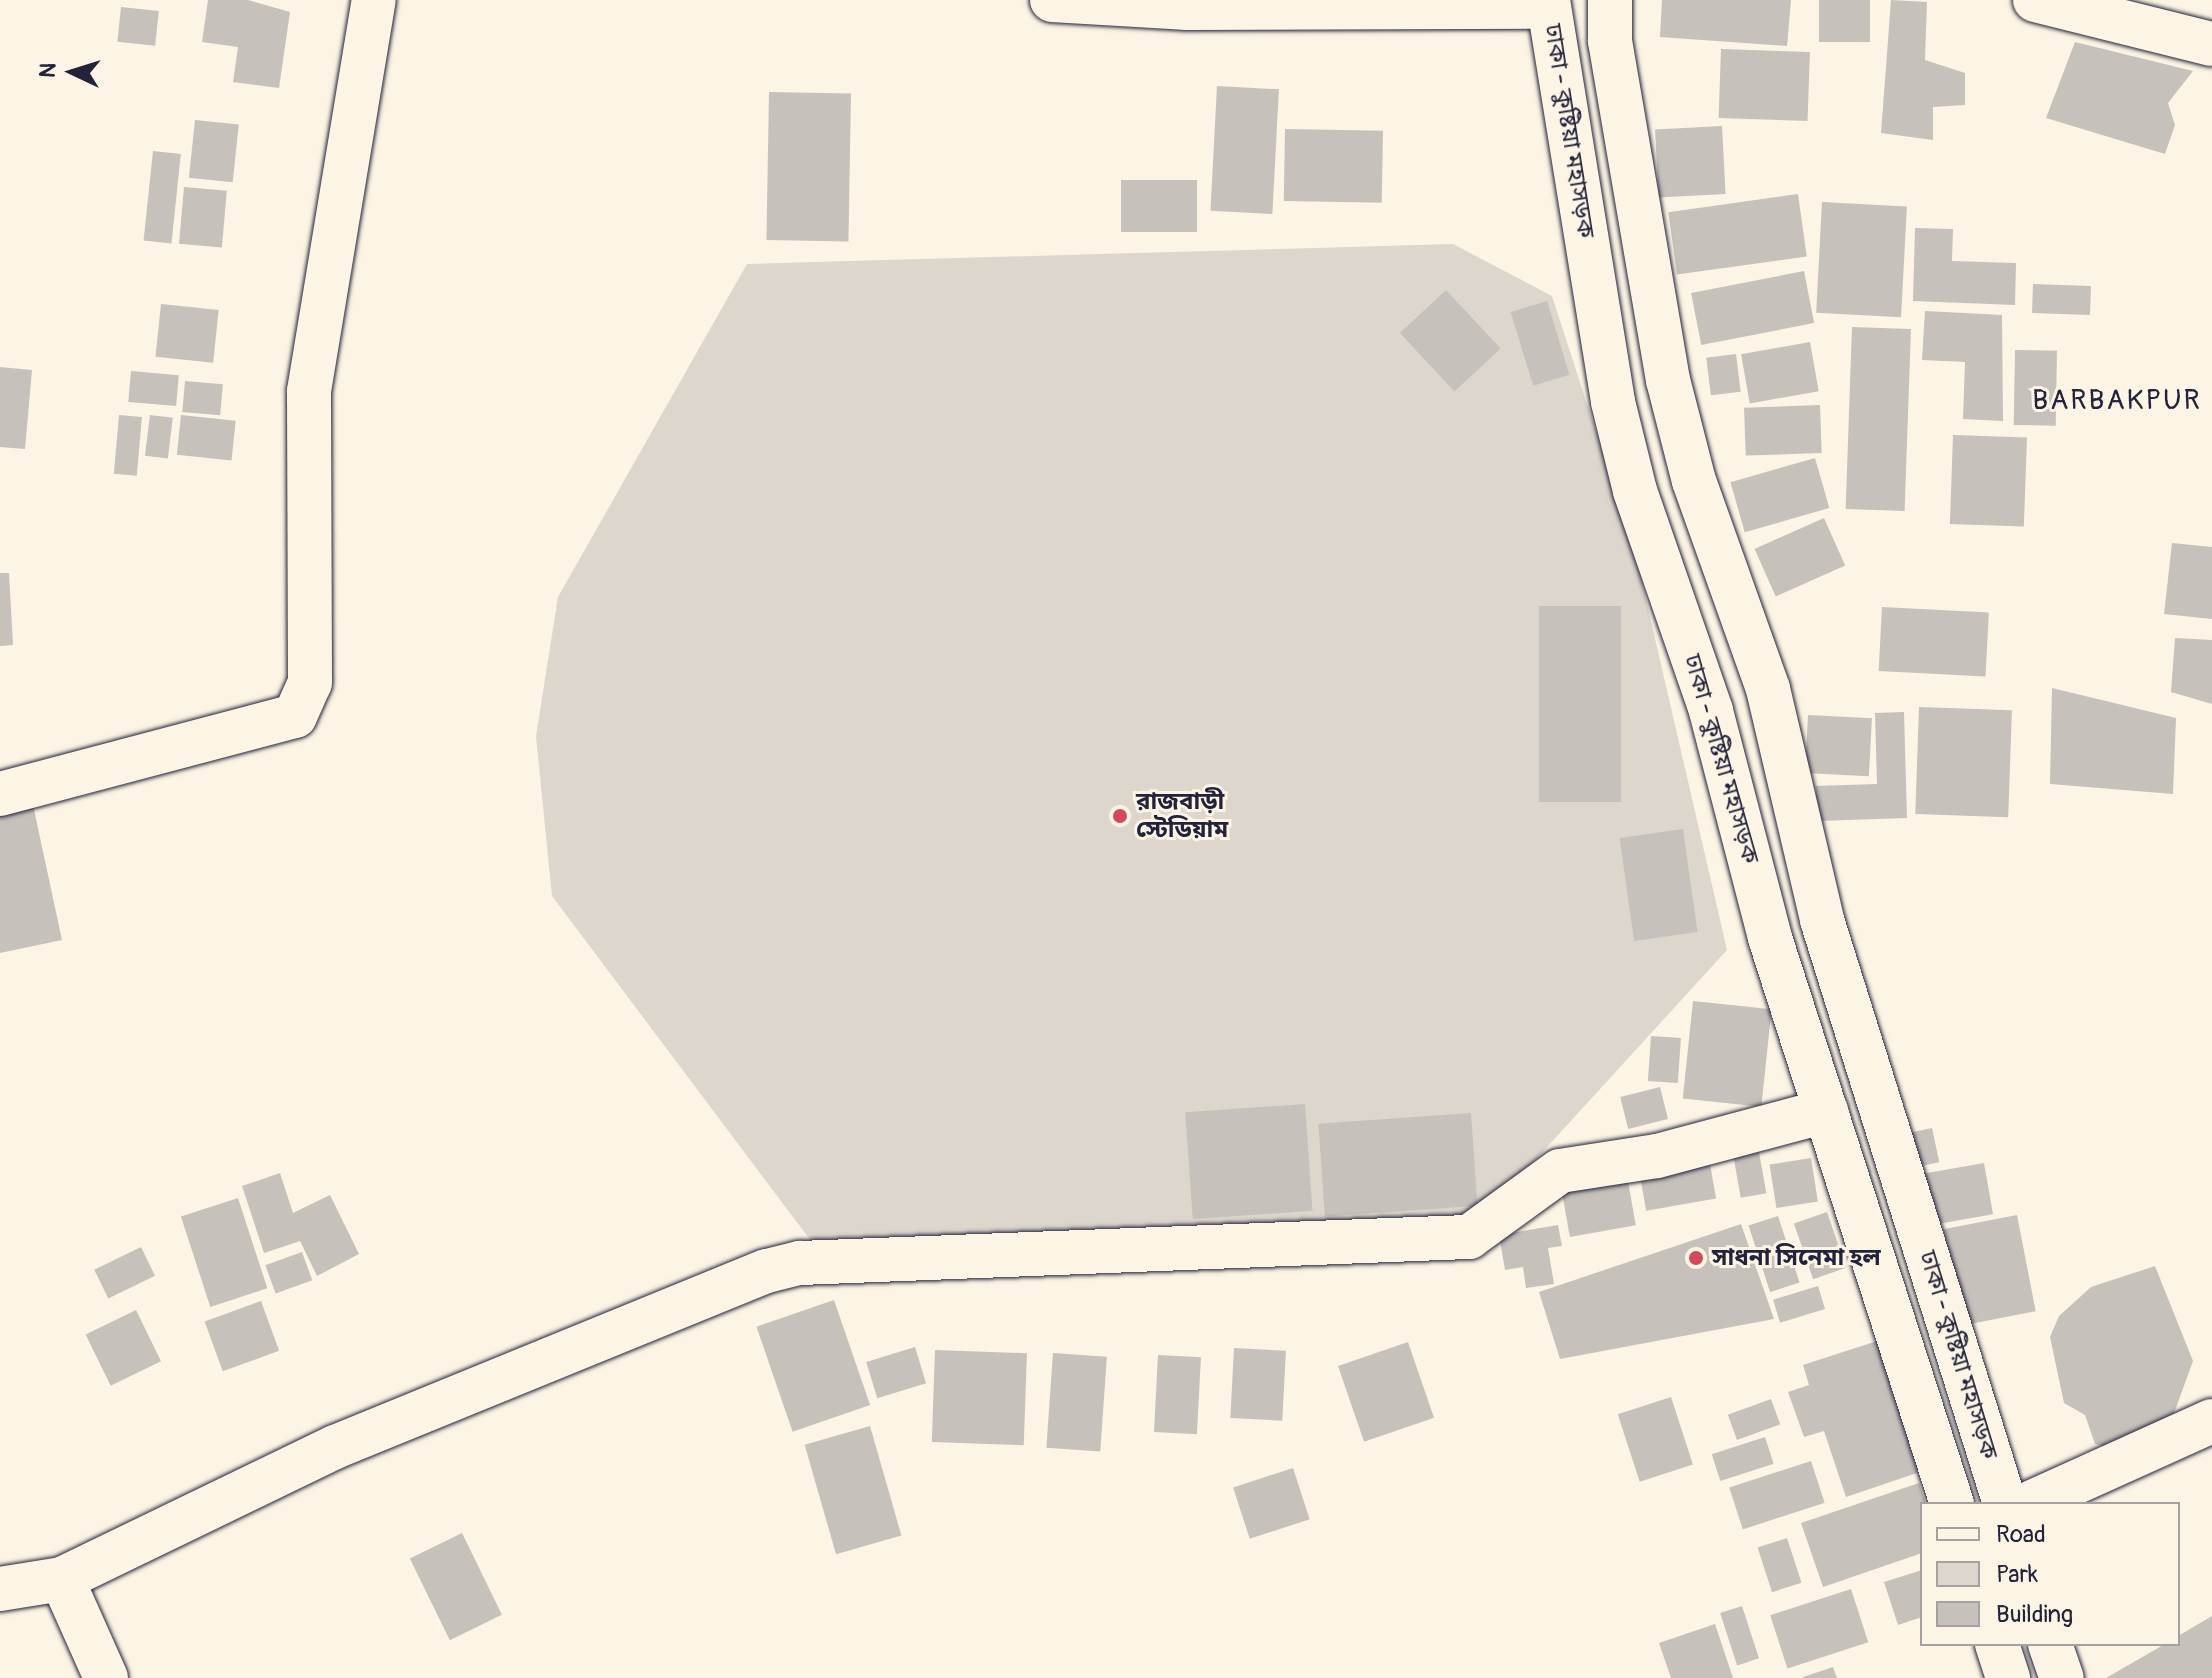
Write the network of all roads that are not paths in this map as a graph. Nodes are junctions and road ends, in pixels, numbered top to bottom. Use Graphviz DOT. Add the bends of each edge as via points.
graph roads {
  1 [pos="374,0"];
  2 [pos="1052,0"];
  3 [pos="1610,0"];
  4 [pos="2035,0"];
  5 [pos="1548,3"];
  6 [pos="2212,44"];
  7 [pos="0,794"];
  8 [pos="1826,1111"];
  9 [pos="2212,1421"];
  10 [pos="1951,1502"];
  11 [pos="2004,1502"];
  12 [pos="2032,1502"];
  13 [pos="62,1579"];
  14 [pos="0,1589"];
  15 [pos="1998,1646"];
  16 [pos="2051,1646"];
  17 [pos="106,1678"];
  18 [pos="2008,1678"];
  19 [pos="2062,1678"];
  1 -- 7 [label="street" via="309,391 310,683 295,716"];
  2 -- 5 [label="street" via="1188,8"];
  3 -- 11 [label="street, ঢাকা - কুষ্টিয়া মহাসড়ক" via="1610,41 1657,318 1690,466 1768,689 1822,920"];
  4 -- 6 [label="street"];
  5 -- 8 [label="street, ঢাকা - কুষ্টিয়া মহাসড়ক" via="1613,402 1635,491 1711,711 1770,938"];
  8 -- 10 [label="street, ঢাকা - কুষ্টিয়া মহাসড়ক"];
  8 -- 13 [label="street" via="1657,1156 1560,1171 1469,1237 816,1262 767,1271 335,1447"];
  9 -- 12 [label="street"];
  13 -- 14 [label="street"];
  13 -- 17 [label="street"];
  15 -- 18 [label="street"];
  16 -- 19 [label="street"];
}
